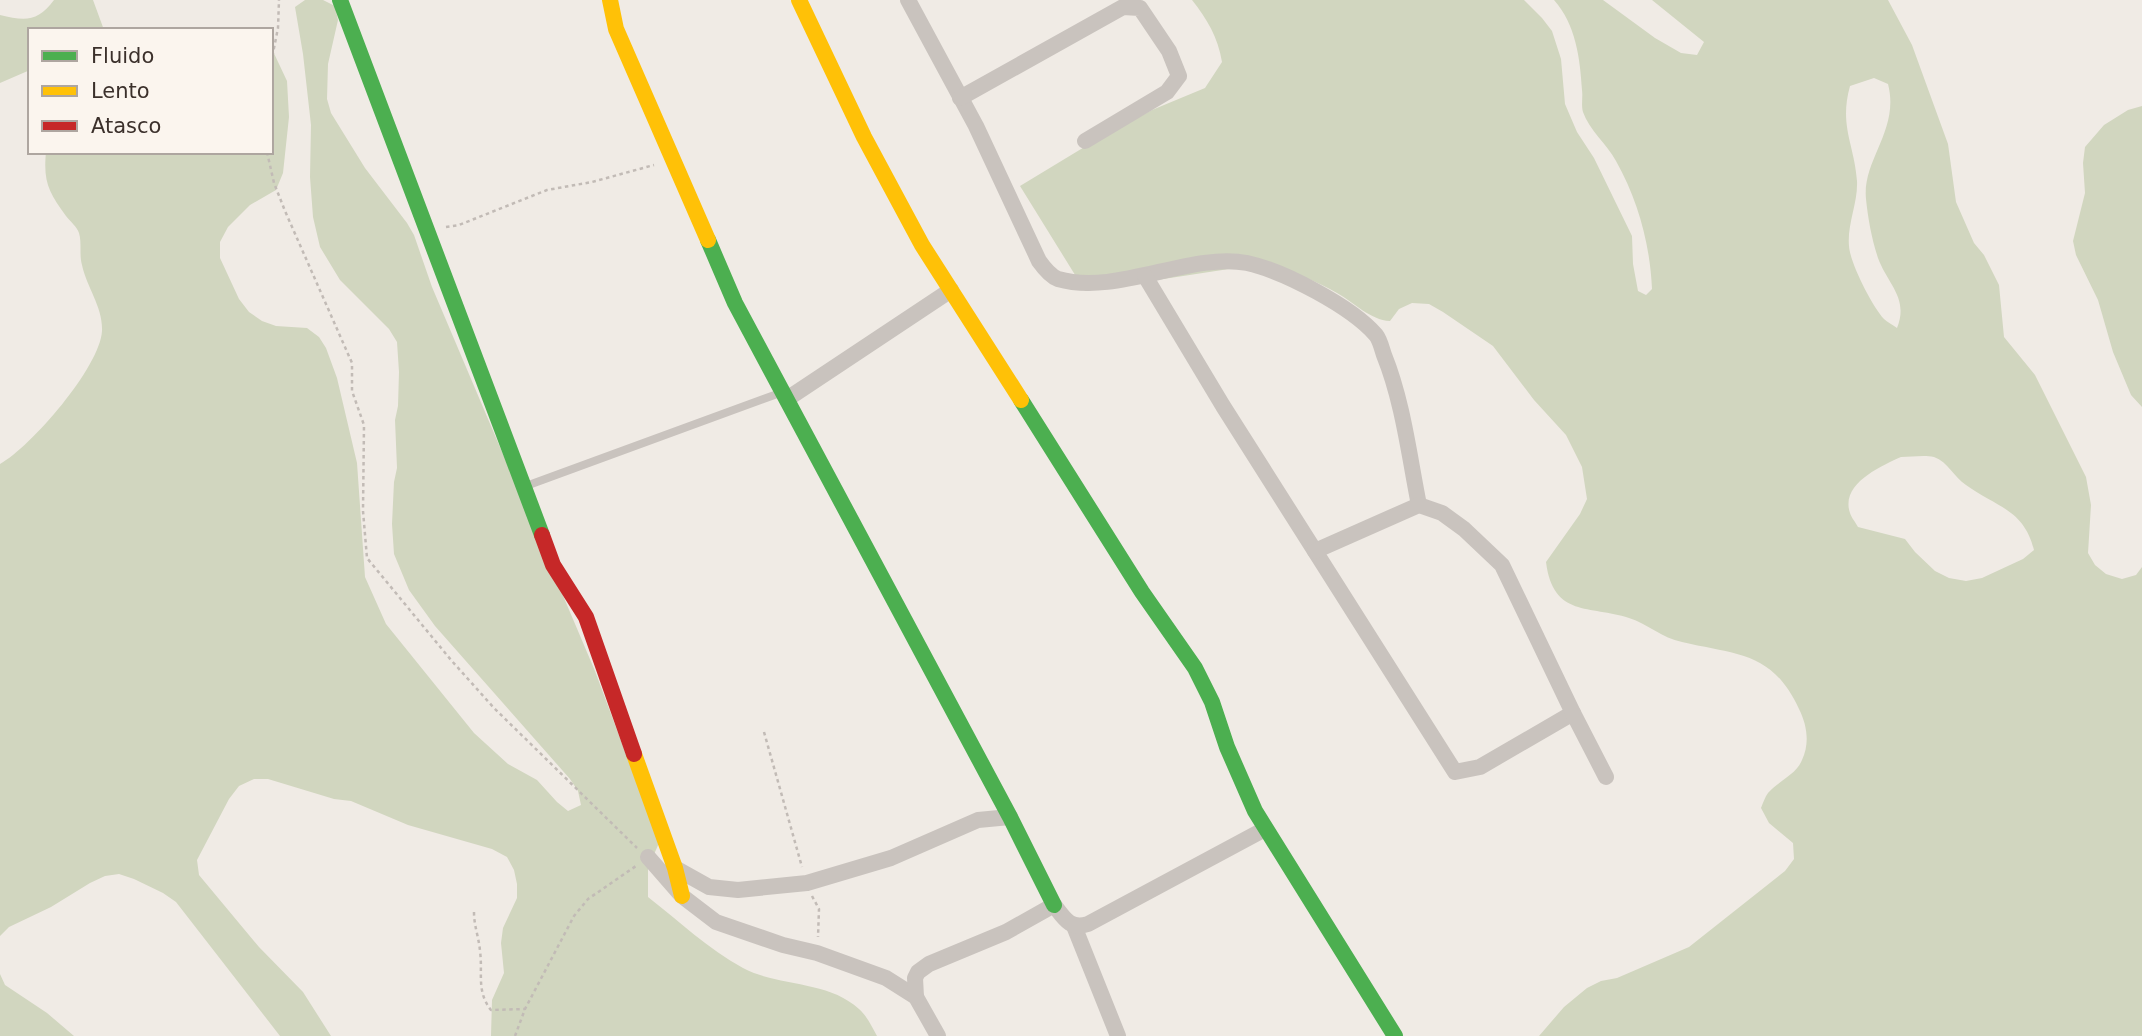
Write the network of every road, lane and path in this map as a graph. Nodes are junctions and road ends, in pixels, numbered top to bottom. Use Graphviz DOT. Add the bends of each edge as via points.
graph roads {
  1 [pos="279,0"];
  2 [pos="340,0"];
  3 [pos="610,0"];
  4 [pos="799,0"];
  5 [pos="908,0"];
  6 [pos="273,52"];
  7 [pos="960,98"];
  8 [pos="1085,141"];
  9 [pos="267,154"];
  10 [pos="673,158"];
  11 [pos="426,229"];
  12 [pos="1144,276"];
  13 [pos="951,290"];
  14 [pos="785,396"];
  15 [pos="523,487"];
  16 [pos="1419,505"];
  17 [pos="1315,551"];
  18 [pos="1573,713"];
  19 [pos="764,732"];
  20 [pos="1606,777"];
  21 [pos="1010,817"];
  22 [pos="1265,829"];
  23 [pos="648,857"];
  24 [pos="675,868"];
  25 [pos="807,883"];
  26 [pos="681,896"];
  27 [pos="1054,905"];
  28 [pos="474,912"];
  29 [pos="1074,926"];
  30 [pos="817,953"];
  31 [pos="916,997"];
  32 [pos="525,1009"];
  33 [pos="515,1036"];
  34 [pos="938,1036"];
  35 [pos="1118,1036"];
  36 [pos="1395,1036"];
  1 -- 6 [label="path"];
  2 -- 11 [label="street"];
  3 -- 10 [label="street" via="616,29"];
  4 -- 13 [label="street" via="891,190"];
  5 -- 7 [label="street"];
  7 -- 8 [label="street" via="1123,7 1140,8 1169,51 1179,76 1167,92"];
  7 -- 12 [label="street" via="1047,272 1056,279 1101,282"];
  9 -- 23 [label="path" via="285,211 352,363 352,391 364,425 363,510 368,558 494,708"];
  10 -- 11 [label="path" via="547,190 459,225"];
  10 -- 14 [label="street" via="735,303"];
  11 -- 15 [label="street"];
  12 -- 16 [label="street" via="1213,263 1247,263 1343,307 1377,337 1393,378"];
  12 -- 17 [label="street"];
  13 -- 14 [label="street"];
  13 -- 22 [label="street" via="1195,668"];
  14 -- 15 [label="lane"];
  14 -- 21 [label="street"];
  15 -- 24 [label="street" via="552,565 586,617"];
  16 -- 17 [label="street"];
  16 -- 18 [label="street" via="1442,513 1502,565"];
  17 -- 18 [label="street" via="1455,772 1480,767"];
  18 -- 20 [label="street"];
  19 -- 25 [label="path"];
  21 -- 25 [label="street" via="978,820 891,858"];
  21 -- 27 [label="street"];
  22 -- 29 [label="street" via="1088,924"];
  22 -- 36 [label="street"];
  23 -- 26 [label="street"];
  23 -- 32 [label="path" via="588,900 574,916"];
  24 -- 25 [label="street" via="709,887 738,890"];
  24 -- 26 [label="street"];
  25 -- 30 [label="path" via="818,909"];
  26 -- 30 [label="street" via="716,922"];
  27 -- 29 [label="street"];
  27 -- 31 [label="street" via="1006,932 929,964 915,978"];
  28 -- 32 [label="path" via="482,999 491,1010"];
  29 -- 35 [label="street"];
  30 -- 31 [label="street" via="886,978"];
  31 -- 34 [label="street"];
  32 -- 33 [label="path"];
}
